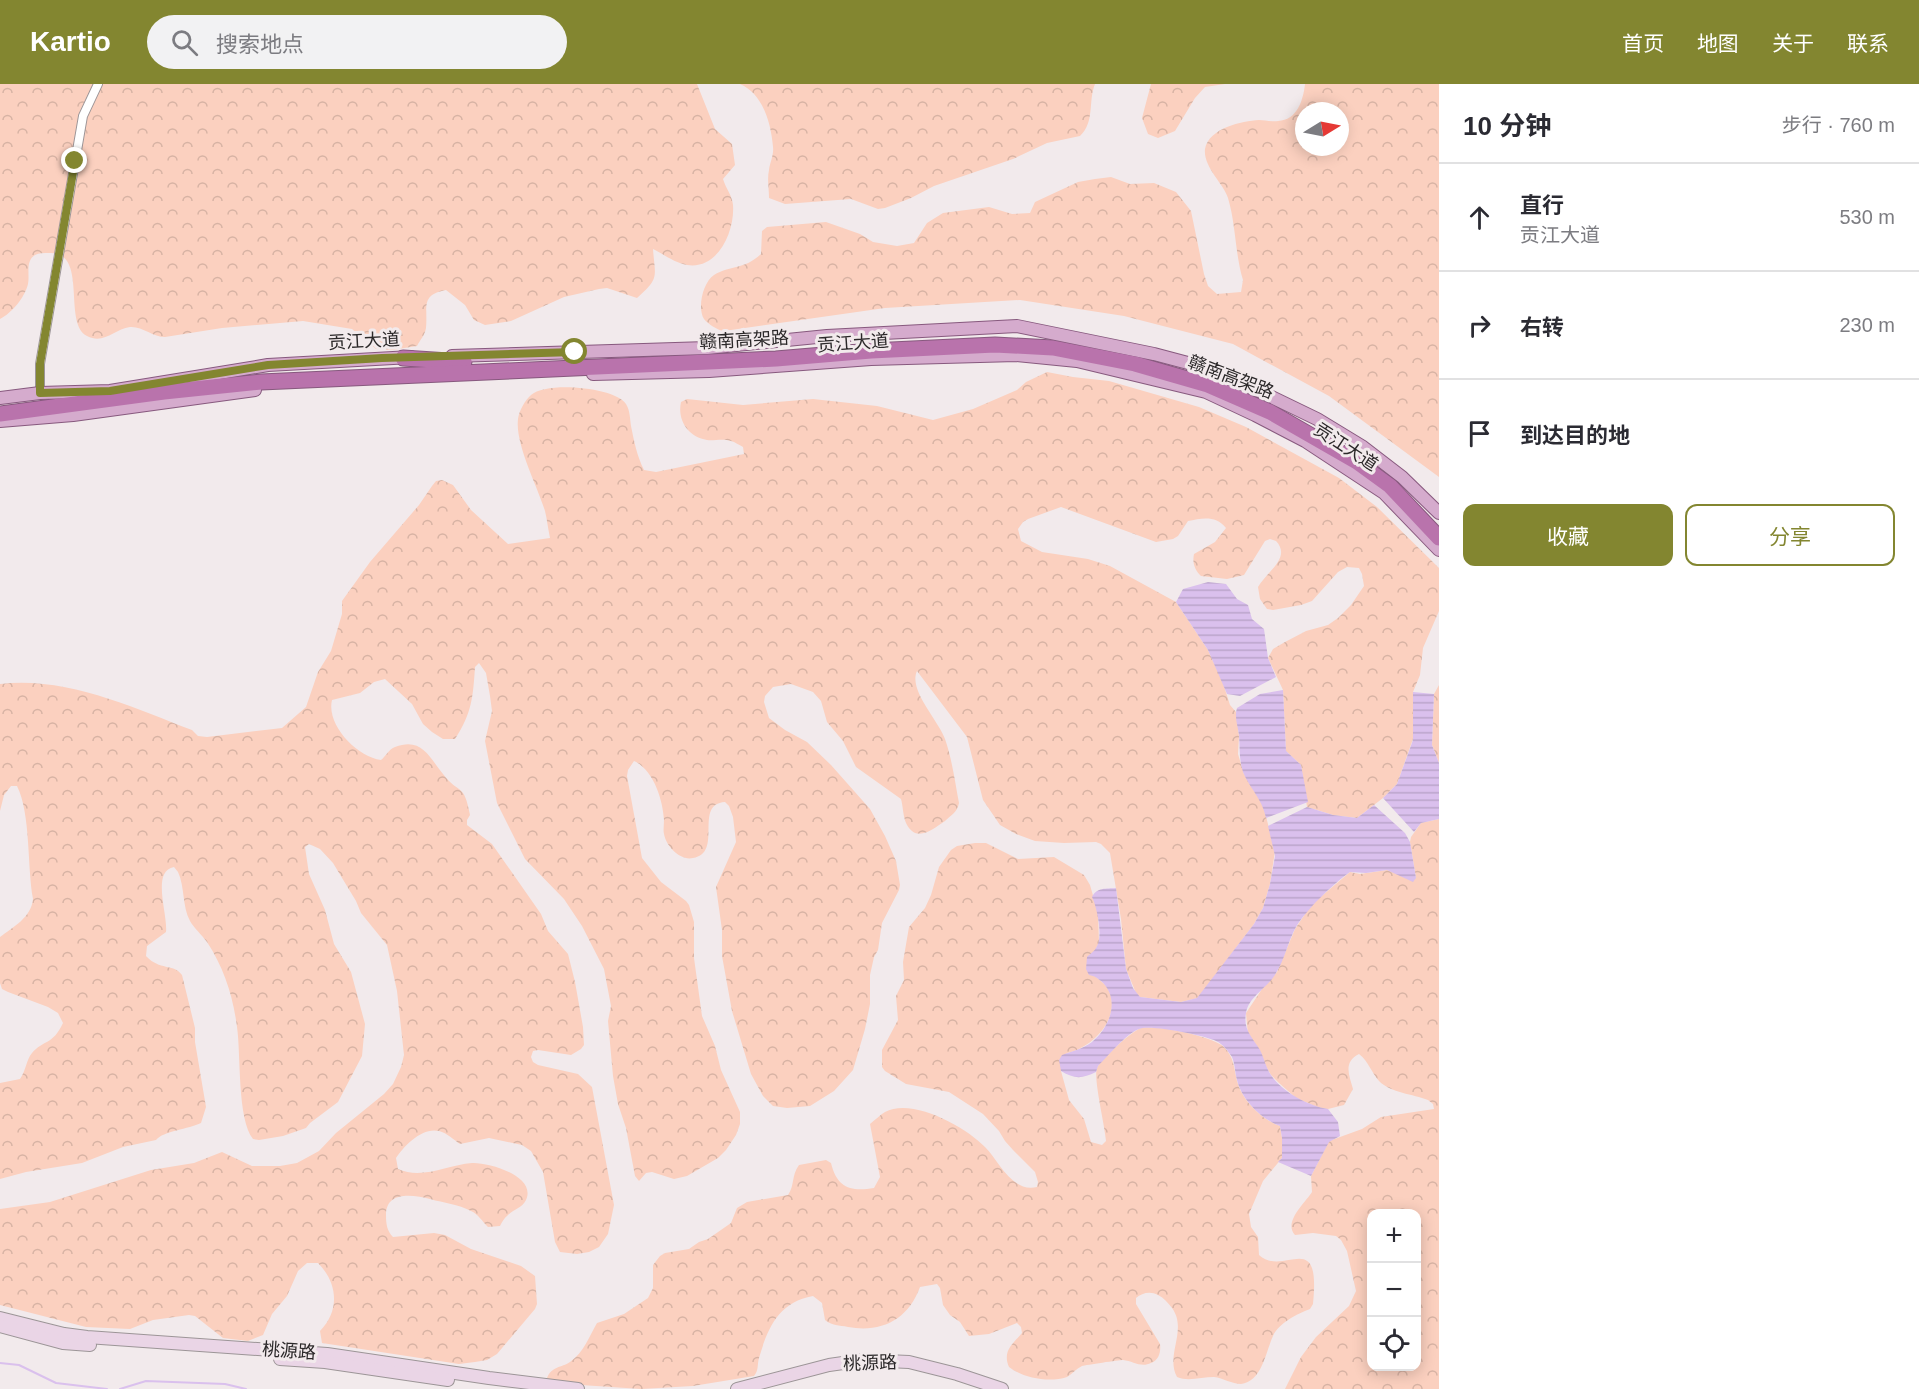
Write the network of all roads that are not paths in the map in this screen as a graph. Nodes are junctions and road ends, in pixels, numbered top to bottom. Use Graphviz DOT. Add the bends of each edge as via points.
graph roads {
  1 [pos="98,84"];
  2 [pos="403,358"];
  3 [pos="464,367"];
  4 [pos="405,381"];
  5 [pos="40,393"];
  6 [pos="0,398"];
  7 [pos="0,407"];
  8 [pos="0,414"];
  9 [pos="0,421"];
  10 [pos="1439,513"];
  11 [pos="1439,525"];
  12 [pos="1439,538"];
  13 [pos="1439,550"];
  14 [pos="0,1318"];
  15 [pos="0,1326"];
  16 [pos="520,1389"];
  17 [pos="578,1389"];
  18 [pos="737,1389"];
  19 [pos="769,1389"];
  20 [pos="975,1389"];
  21 [pos="1002,1389"];
  1 -- 5 [label="street" via="83,116 40,364"];
  2 -- 3 [label="highway"];
  2 -- 5 [label="main road, 贡江大道" via="268,365 110,391"];
  2 -- 10 [label="main road, 贡江大道" via="707,348 827,336 1017,326 1218,371 1317,419 1363,447"];
  3 -- 4 [label="highway"];
  3 -- 7 [label="highway, 赣南高架路" via="259,375"];
  3 -- 8 [label="highway, 赣南高架路" via="261,382"];
  3 -- 11 [label="highway, 赣南高架路" via="1013,337 1062,342 1201,374 1247,392 1306,421 1367,458"];
  3 -- 12 [label="highway, 赣南高架路" via="776,359 995,345 1053,348 1135,364 1208,385 1270,412 1357,462 1390,486"];
  4 -- 9 [label="main road, 贡江大道" via="271,387 73,415"];
  4 -- 13 [label="main road, 贡江大道" via="709,372 871,359 1016,355 1077,361 1206,392 1305,441 1384,493"];
  5 -- 6 [label="main road, 贡江大道"];
  14 -- 17 [label="main road, 桃源路" via="87,1337 327,1354"];
  15 -- 16 [label="main road, 桃源路" via="63,1343 325,1362"];
  18 -- 21 [label="main road, 桃源路" via="864,1360 909,1362"];
  19 -- 20 [label="main road, 桃源路" via="863,1368 917,1372"];
}
